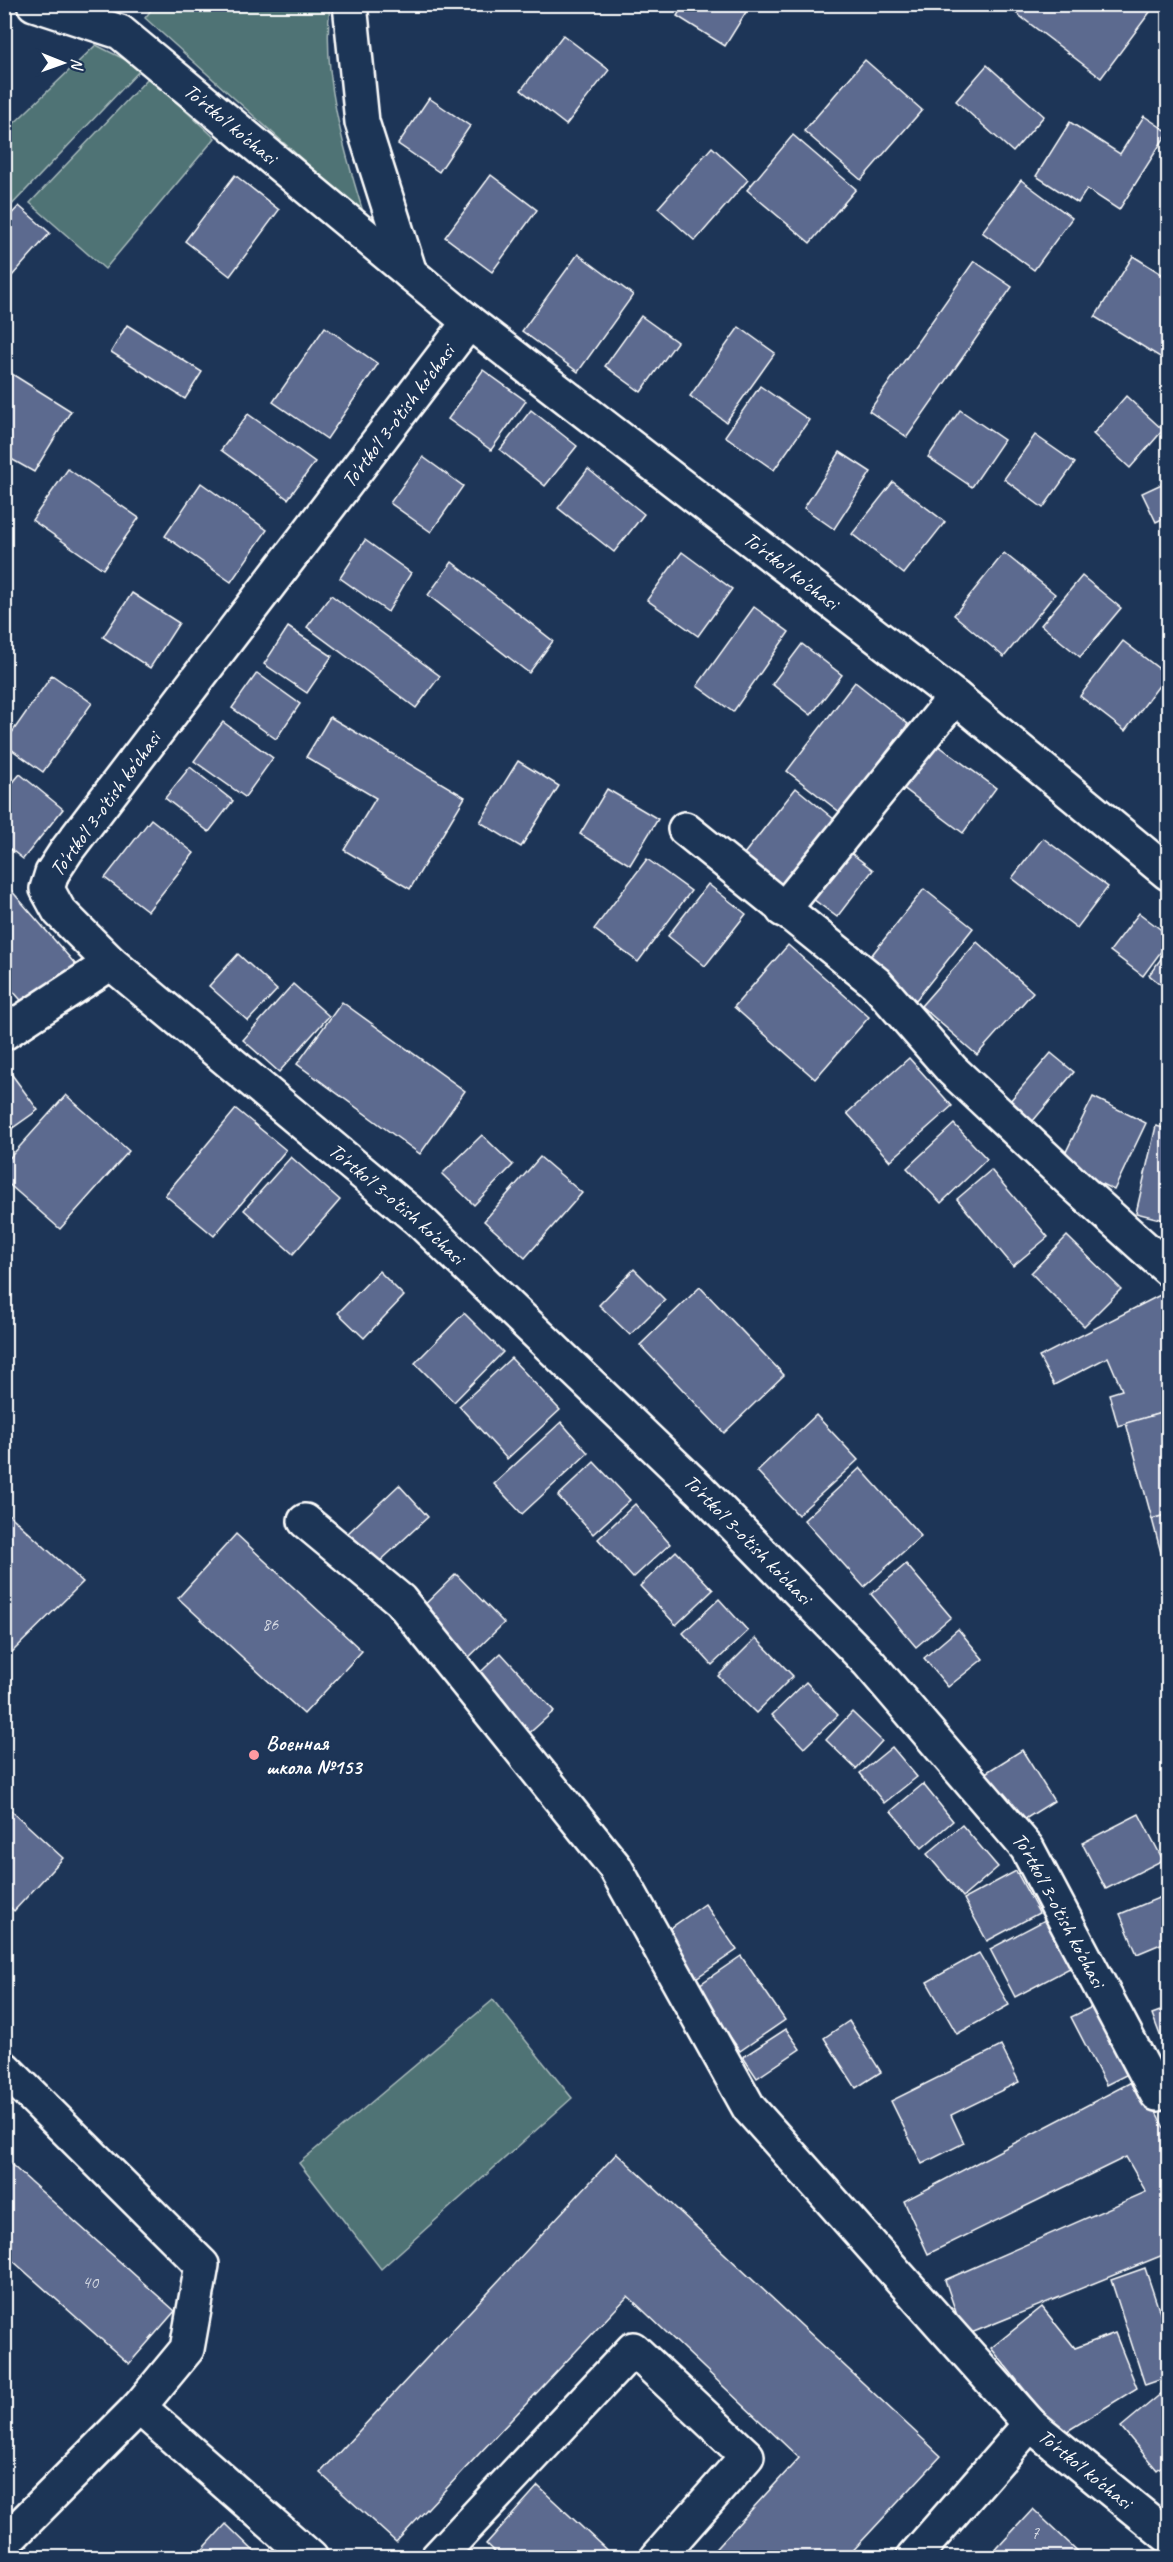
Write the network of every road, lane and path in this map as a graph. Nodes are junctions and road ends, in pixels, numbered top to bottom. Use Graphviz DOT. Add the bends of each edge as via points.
graph roads {
  1 [pos="34,4"];
  2 [pos="350,4"];
  3 [pos="410,273"];
  4 [pos="470,322"];
  5 [pos="955,697"];
  6 [pos="685,829"];
  7 [pos="1168,873"];
  8 [pos="783,910"];
  9 [pos="111,963"];
  10 [pos="4,1033"];
  11 [pos="1168,1269"];
  12 [pos="305,1521"];
  13 [pos="4,2068"];
  14 [pos="1156,2094"];
  15 [pos="139,2407"];
  16 [pos="1030,2424"];
  17 [pos="1168,2536"];
  18 [pos="4,2543"];
  19 [pos="311,2558"];
  20 [pos="437,2558"];
  21 [pos="657,2558"];
  22 [pos="913,2558"];
  1 -- 3 [label="street, To'rtko'l ko'chasi" via="120,32"];
  2 -- 3 [label="street" via="362,122"];
  3 -- 4 [label="street, To'rtko'l ko'chasi"];
  4 -- 5 [label="street, To'rtko'l ko'chasi"];
  4 -- 9 [label="street, To'rtko'l 3-o'tish ko'chasi" via="52,873 47,889 59,911"];
  5 -- 7 [label="street, To'rtko'l ko'chasi"];
  5 -- 8 [label="street"];
  6 -- 8 [label="street"];
  8 -- 11 [label="street" via="876,983 952,1070"];
  9 -- 10 [label="street"];
  9 -- 14 [label="street, To'rtko'l 3-o'tish ko'chasi" via="419,1220 699,1489 868,1662 1027,1848"];
  12 -- 16 [label="street, To'rtko'l ko'chasi" via="400,1600 615,1867 749,2108"];
  13 -- 15 [label="street" via="202,2265 187,2349"];
  15 -- 18 [label="street"];
  15 -- 19 [label="street"];
  16 -- 17 [label="street, To'rtko'l ko'chasi"];
  16 -- 22 [label="street"];
  20 -- 21 [label="street" via="633,2349 747,2456"];
}
